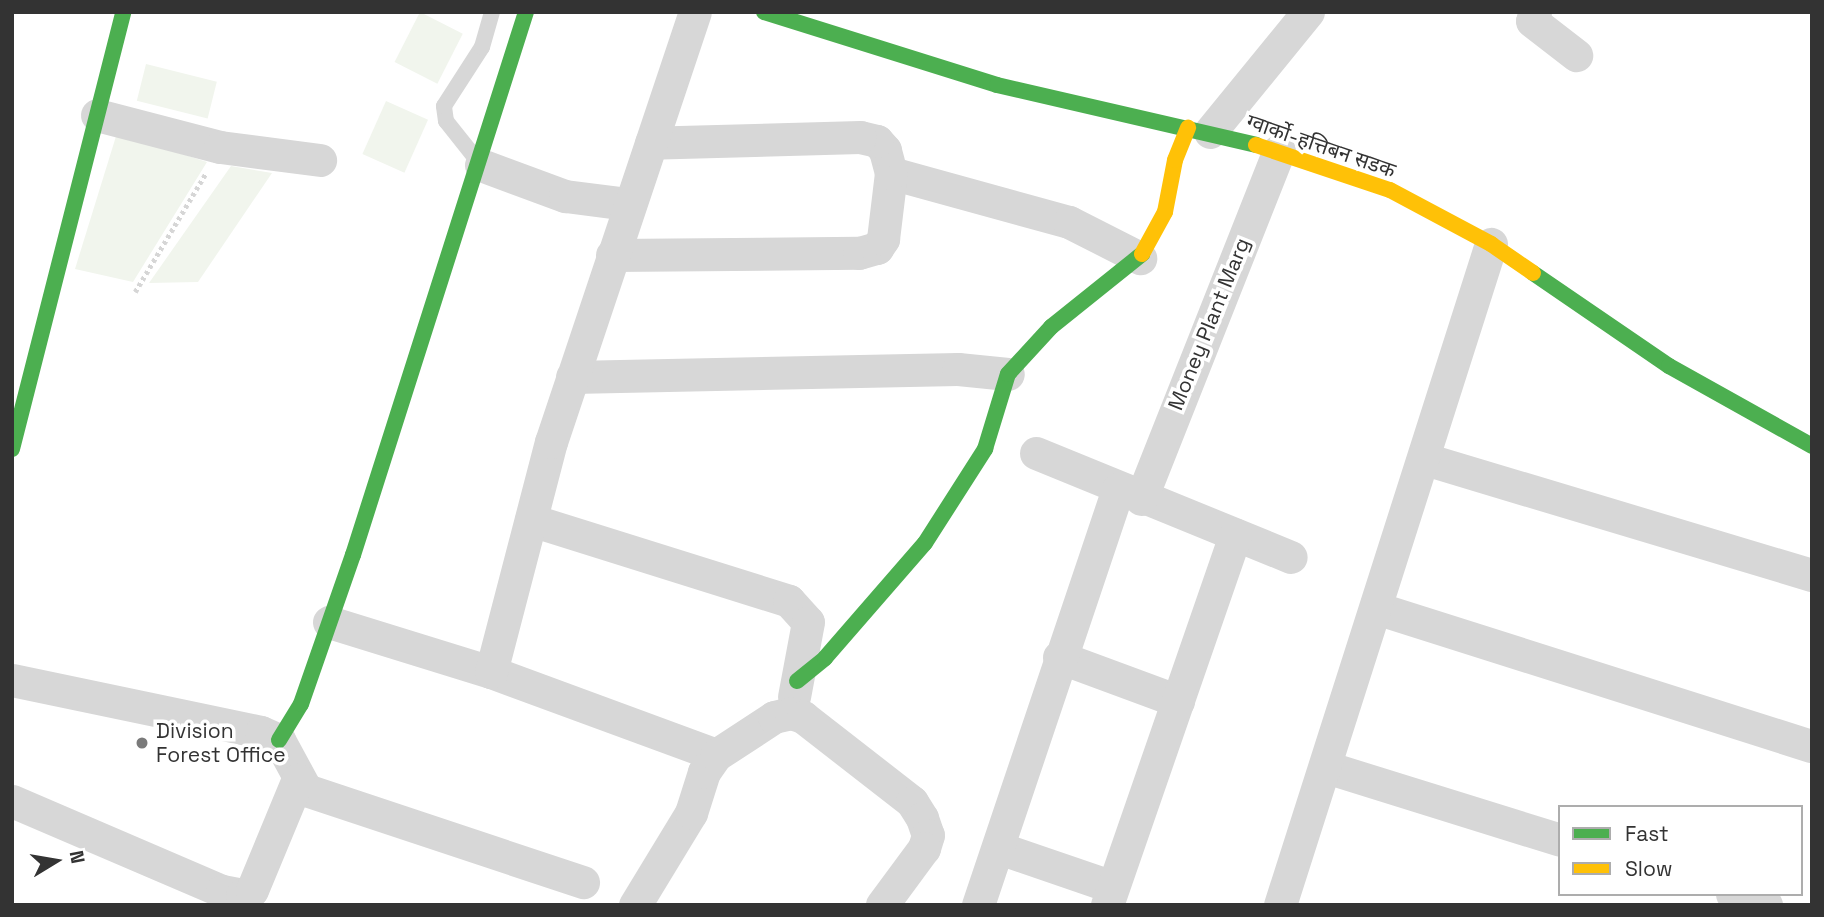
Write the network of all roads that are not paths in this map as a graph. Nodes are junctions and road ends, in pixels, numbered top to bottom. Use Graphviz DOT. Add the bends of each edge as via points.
graph roads {
  1 [pos="123,12"];
  2 [pos="492,12"];
  3 [pos="526,12"];
  4 [pos="695,12"];
  5 [pos="764,12"];
  6 [pos="1308,12"];
  7 [pos="1535,12"];
  8 [pos="1576,55"];
  9 [pos="97,115"];
  10 [pos="1199,129"];
  11 [pos="652,143"];
  12 [pos="1279,150"];
  13 [pos="320,160"];
  14 [pos="481,165"];
  15 [pos="891,173"];
  16 [pos="628,204"];
  17 [pos="1491,244"];
  18 [pos="612,255"];
  19 [pos="1140,258"];
  20 [pos="1009,374"];
  21 [pos="572,377"];
  22 [pos="1812,446"];
  23 [pos="12,449"];
  24 [pos="1036,453"];
  25 [pos="1425,459"];
  26 [pos="1129,494"];
  27 [pos="531,520"];
  28 [pos="1235,535"];
  29 [pos="1291,557"];
  30 [pos="1812,575"];
  31 [pos="1376,608"];
  32 [pos="329,622"];
  33 [pos="1059,657"];
  34 [pos="491,672"];
  35 [pos="12,680"];
  36 [pos="797,681"];
  37 [pos="1178,701"];
  38 [pos="791,713"];
  39 [pos="279,740"];
  40 [pos="1812,746"];
  41 [pos="716,755"];
  42 [pos="1326,767"];
  43 [pos="298,779"];
  44 [pos="12,801"];
  45 [pos="1558,839"];
  46 [pos="999,848"];
  47 [pos="583,882"];
  48 [pos="1110,896"];
  49 [pos="1738,896"];
  50 [pos="635,905"];
  51 [pos="883,905"];
  52 [pos="978,905"];
  53 [pos="1280,905"];
  54 [pos="1766,905"];
  1 -- 9 [label="main road"];
  2 -- 14 [label="lane" via="482,47 443,106 446,121"];
  3 -- 14 [label="main road"];
  4 -- 11 [label="street"];
  5 -- 10 [label="main road, ग्वार्को-हत्तिबन सडक" via="997,85"];
  6 -- 10 [label="street"];
  7 -- 8 [label="street" via="1532,21"];
  9 -- 13 [label="street" via="220,147"];
  9 -- 23 [label="main road"];
  10 -- 12 [label="main road, ग्वार्को-हत्तिबन सडक"];
  10 -- 19 [label="main road" via="1175,160 1165,212"];
  11 -- 15 [label="street" via="860,136 877,141 886,150"];
  11 -- 16 [label="street"];
  12 -- 17 [label="main road, ग्वार्को-हत्तिबन सडक" via="1390,190"];
  12 -- 26 [label="street, Money Plant Marg"];
  14 -- 16 [label="street" via="565,196"];
  14 -- 32 [label="main road"];
  15 -- 18 [label="street" via="883,239 877,248 859,253"];
  15 -- 19 [label="street" via="1069,222"];
  16 -- 18 [label="street"];
  17 -- 22 [label="main road, ग्वार्को-हत्तिबन सडक" via="1669,366"];
  17 -- 25 [label="street"];
  18 -- 21 [label="street"];
  19 -- 20 [label="main road" via="1051,327"];
  20 -- 21 [label="street" via="958,369"];
  20 -- 36 [label="main road" via="985,449 925,543 825,659"];
  21 -- 27 [label="street"];
  24 -- 26 [label="street"];
  25 -- 30 [label="street"];
  25 -- 31 [label="street"];
  26 -- 28 [label="street"];
  26 -- 33 [label="street, Money Plant Marg"];
  27 -- 34 [label="street"];
  27 -- 36 [label="street" via="789,601 808,622"];
  28 -- 29 [label="street"];
  28 -- 37 [label="street"];
  31 -- 40 [label="street"];
  31 -- 42 [label="street"];
  32 -- 34 [label="street"];
  32 -- 39 [label="main road" via="301,704"];
  33 -- 37 [label="street"];
  33 -- 46 [label="street, Money Plant Marg"];
  34 -- 41 [label="street"];
  35 -- 39 [label="street" via="261,732"];
  36 -- 38 [label="street"];
  37 -- 48 [label="street"];
  38 -- 41 [label="street" via="774,716"];
  38 -- 51 [label="street" via="803,717 912,802 922,818 928,835 924,848"];
  39 -- 43 [label="street"];
  41 -- 50 [label="street" via="704,772 691,813"];
  42 -- 45 [label="street"];
  42 -- 53 [label="street"];
  43 -- 44 [label="street" via="252,890 242,895 222,891"];
  43 -- 47 [label="street" via="306,790 339,803"];
  46 -- 48 [label="street"];
  46 -- 52 [label="street, Money Plant Marg"];
  49 -- 54 [label="street"];
}
